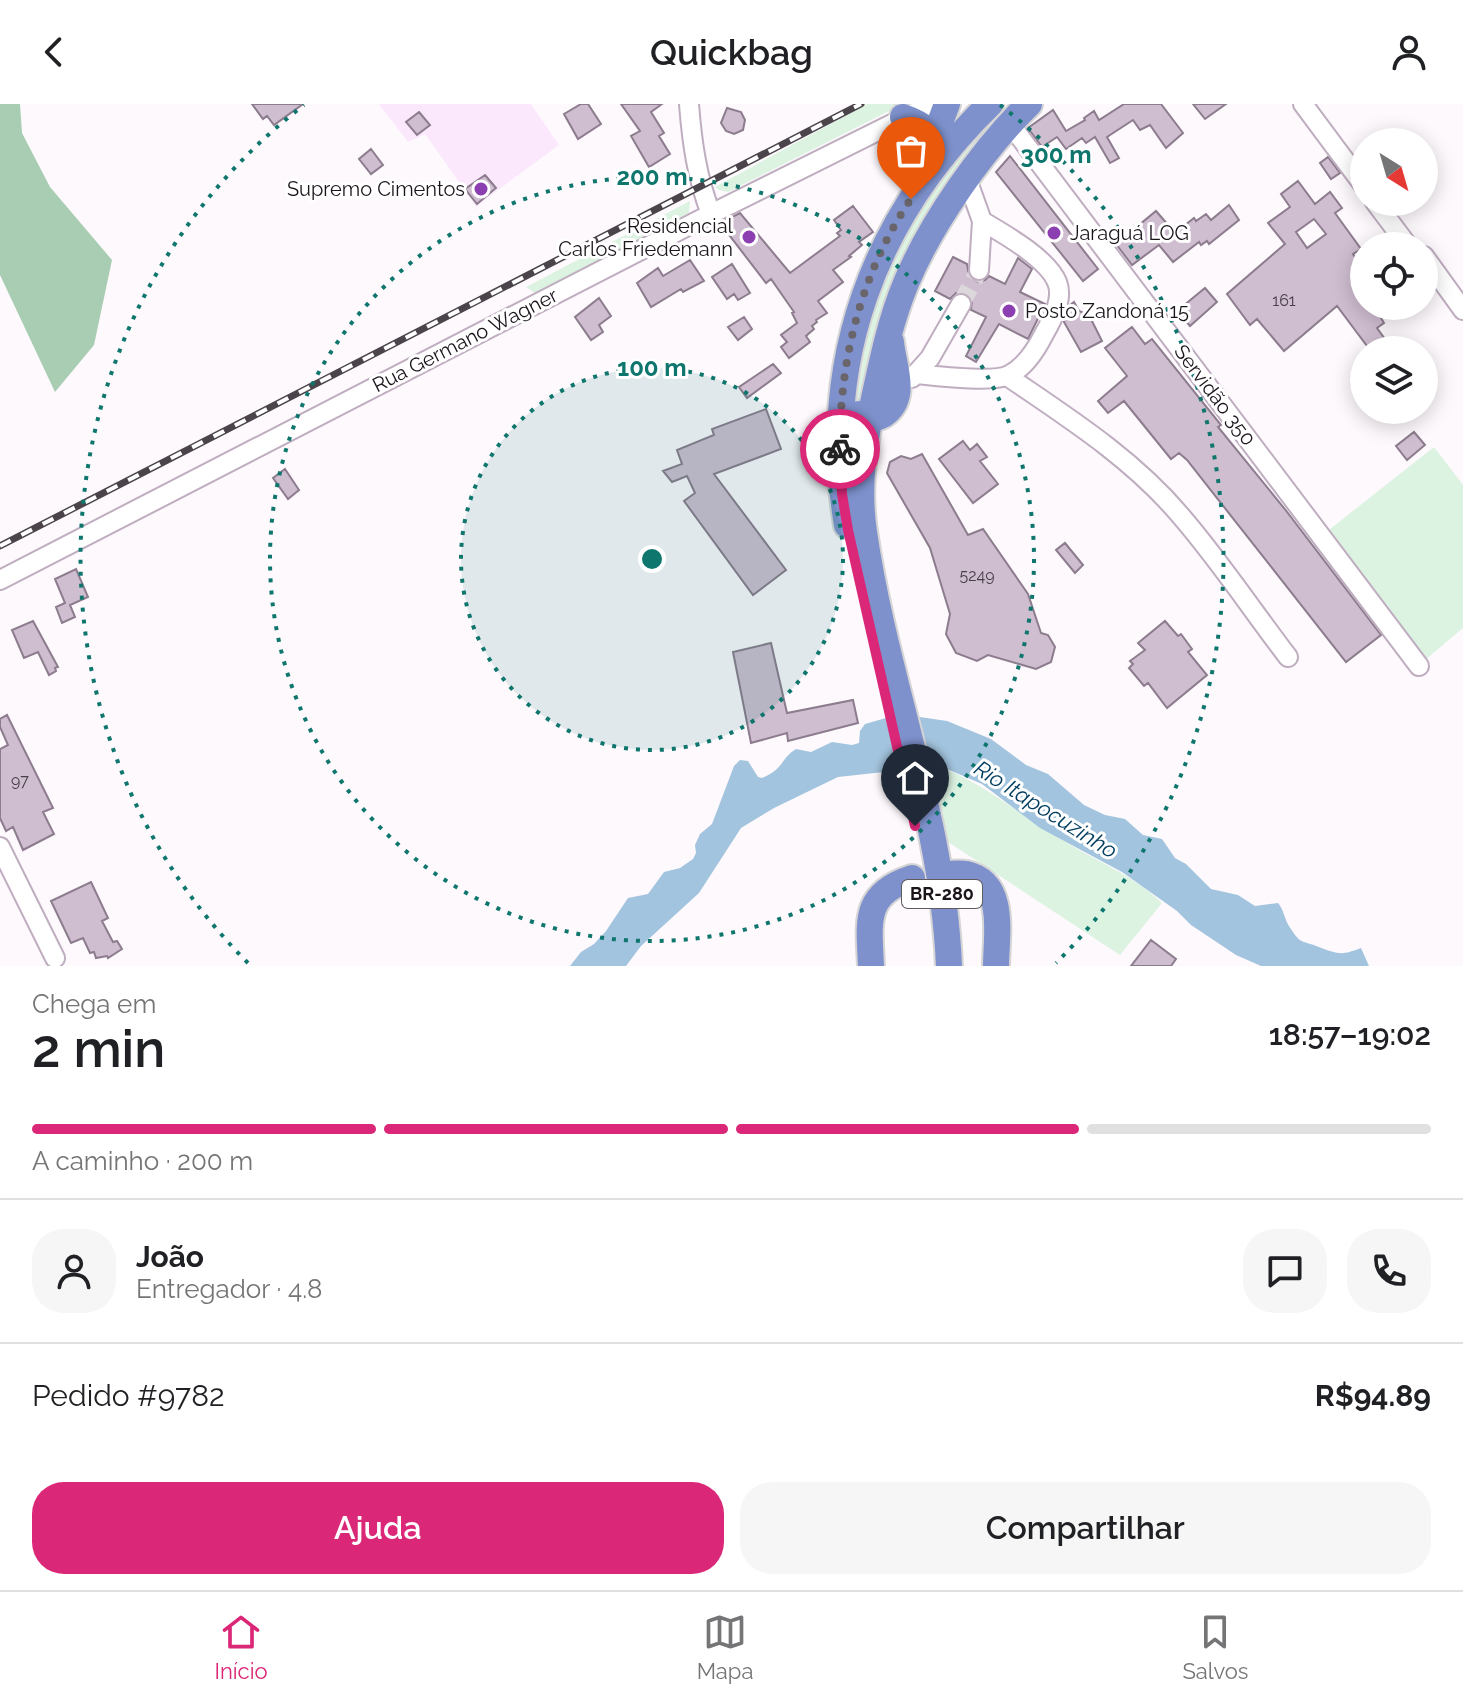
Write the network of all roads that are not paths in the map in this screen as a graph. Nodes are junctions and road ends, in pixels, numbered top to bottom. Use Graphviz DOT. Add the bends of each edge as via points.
graph roads {
  1 [pos="689,104"];
  2 [pos="932,104"];
  3 [pos="947,104"];
  4 [pos="1029,104"];
  5 [pos="1303,104"];
  6 [pos="1313,104"];
  7 [pos="983,106"];
  8 [pos="903,117"];
  9 [pos="1010,124"];
  10 [pos="991,146"];
  11 [pos="941,148"];
  12 [pos="1350,155"];
  13 [pos="1350,167"];
  14 [pos="967,179"];
  15 [pos="711,214"];
  16 [pos="982,221"];
  17 [pos="979,270"];
  18 [pos="1438,275"];
  19 [pos="1438,287"];
  20 [pos="961,304"];
  21 [pos="1463,310"];
  22 [pos="1463,321"];
  23 [pos="890,327"];
  24 [pos="1007,376"];
  25 [pos="843,378"];
  26 [pos="908,380"];
  27 [pos="869,419"];
  28 [pos="0,580"];
  29 [pos="1288,657"];
  30 [pos="1419,666"];
  31 [pos="894,703"];
  32 [pos="922,824"];
  33 [pos="0,847"];
  34 [pos="946,874"];
  35 [pos="912,878"];
  36 [pos="55,958"];
  37 [pos="871,966"];
  38 [pos="936,966"];
  39 [pos="949,966"];
  40 [pos="996,966"];
  1 -- 15 [label="street" via="700,187"];
  2 -- 8 [label="street, Rua Germano Wagner"];
  3 -- 11 [label="highway"];
  4 -- 9 [label="highway, BR-280"];
  5 -- 13 [label="street"];
  6 -- 12 [label="street"];
  7 -- 10 [label="highway" via="994,126"];
  7 -- 11 [label="highway, BR-280"];
  8 -- 11 [label="highway" via="924,126"];
  8 -- 15 [label="street, Rua Germano Wagner"];
  9 -- 10 [label="highway, BR-280"];
  9 -- 30 [label="street, Servidão 350"];
  10 -- 14 [label="highway, BR-280"];
  11 -- 25 [label="highway, BR-280" via="873,269"];
  14 -- 16 [label="street"];
  14 -- 23 [label="highway, BR-280" via="928,239"];
  15 -- 28 [label="street, Rua Germano Wagner"];
  16 -- 17 [label="street"];
  16 -- 24 [label="street" via="1013,239 1058,283 1059,299 1046,331 1033,354"];
  18 -- 21 [label="street"];
  19 -- 22 [label="street"];
  20 -- 26 [label="street" via="930,358"];
  23 -- 26 [label="highway" via="892,354"];
  23 -- 27 [label="highway, BR-280"];
  24 -- 26 [label="street"];
  24 -- 29 [label="street" via="1132,467 1179,513"];
  25 -- 27 [label="highway" via="850,404"];
  25 -- 31 [label="highway, BR-280" via="842,494"];
  26 -- 27 [label="highway" via="888,411"];
  27 -- 31 [label="highway, BR-280" via="861,464 861,512"];
  31 -- 32 [label="highway, BR-280"];
  32 -- 38 [label="highway, BR-280"];
  32 -- 39 [label="highway, BR-280" via="944,906"];
  33 -- 36 [label="street"];
  34 -- 40 [label="highway" via="967,874 993,897"];
  35 -- 37 [label="highway" via="890,885 876,903"];
}
